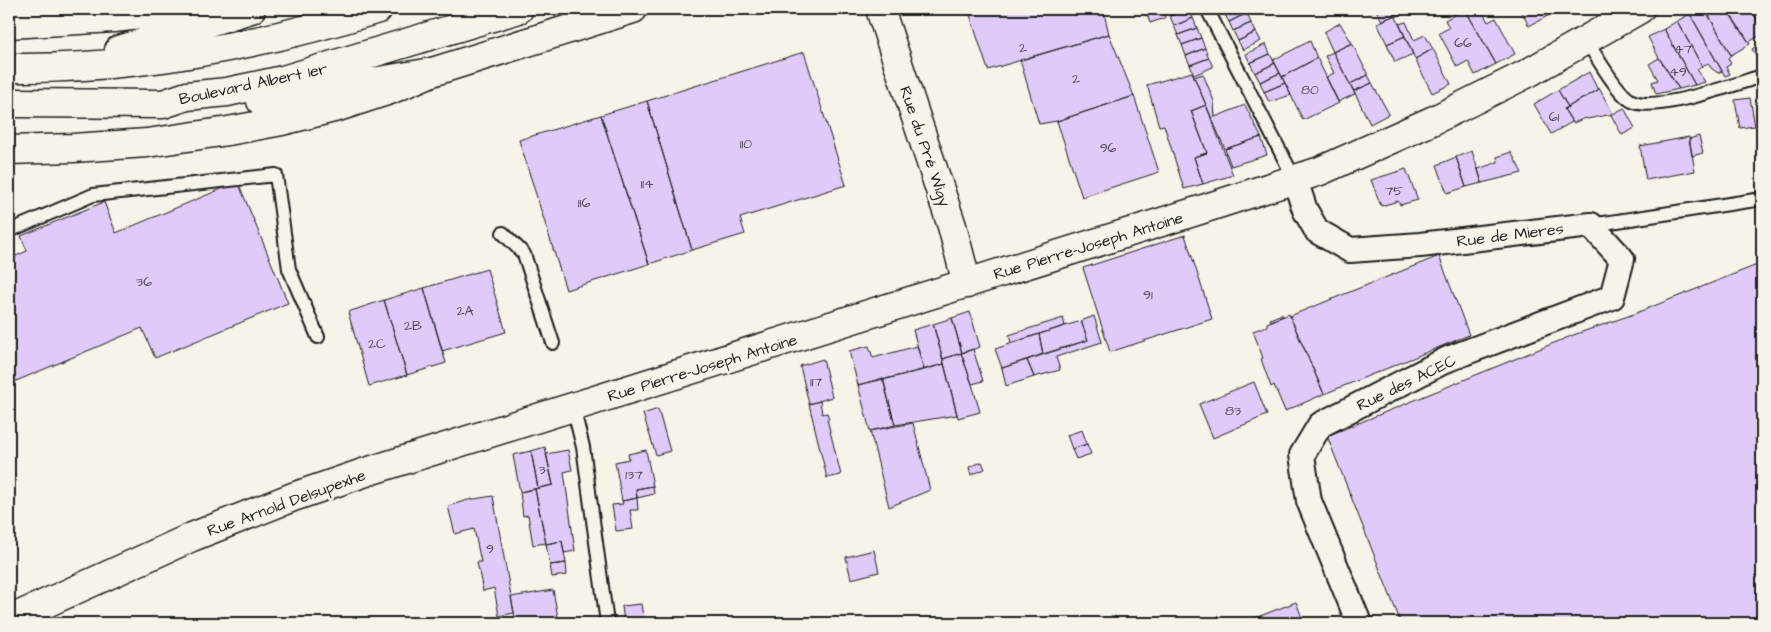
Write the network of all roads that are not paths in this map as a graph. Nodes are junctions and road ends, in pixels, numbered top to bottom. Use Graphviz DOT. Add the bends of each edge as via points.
graph roads {
  1 [pos="190,9"];
  2 [pos="251,9"];
  3 [pos="519,9"];
  4 [pos="633,9"];
  5 [pos="880,9"];
  6 [pos="1207,9"];
  7 [pos="1640,9"];
  8 [pos="370,11"];
  9 [pos="9,24"];
  10 [pos="1586,40"];
  11 [pos="9,68"];
  12 [pos="45,69"];
  13 [pos="432,72"];
  14 [pos="1762,76"];
  15 [pos="9,102"];
  16 [pos="163,104"];
  17 [pos="9,150"];
  18 [pos="1296,180"];
  19 [pos="1762,198"];
  20 [pos="1591,224"];
  21 [pos="9,231"];
  22 [pos="504,234"];
  23 [pos="967,284"];
  24 [pos="318,337"];
  25 [pos="553,343"];
  26 [pos="573,407"];
  27 [pos="9,620"];
  28 [pos="607,623"];
  29 [pos="1359,623"];
  1 -- 9 [label="main road" via="114,18"];
  2 -- 12 [label="main road" via="134,46"];
  3 -- 16 [label="main road, Boulevard Albert 1er" via="283,80 227,92 187,96"];
  4 -- 13 [label="main road"];
  5 -- 23 [label="main road, Rue du Pré Wigy" via="952,226"];
  6 -- 18 [label="lane"];
  7 -- 10 [label="main road, Rue Pierre-Joseph Antoine"];
  8 -- 12 [label="main road" via="277,37 207,52 109,65"];
  10 -- 14 [label="lane" via="1631,101 1648,104 1683,99"];
  10 -- 18 [label="main road, Rue Pierre-Joseph Antoine" via="1490,93"];
  11 -- 12 [label="main road"];
  13 -- 16 [label="main road" via="226,106 189,110"];
  13 -- 17 [label="main road" via="390,90 338,106 228,131 147,143"];
  15 -- 16 [label="main road, Boulevard Albert 1er"];
  18 -- 20 [label="street, Rue de Mieres" via="1305,210 1318,231 1350,250 1420,245"];
  18 -- 23 [label="main road, Rue Pierre-Joseph Antoine"];
  19 -- 20 [label="lane, Rue de Mieres"];
  20 -- 29 [label="street, Rue des ACEC" via="1622,259 1612,297 1448,359 1320,424 1302,455 1309,500"];
  21 -- 24 [label="lane" via="93,195 276,175 289,270"];
  22 -- 25 [label="lane" via="524,254"];
  23 -- 26 [label="main road, Rue Pierre-Joseph Antoine"];
  26 -- 27 [label="main road, Rue Arnold Delsupexhe" via="366,472 246,514"];
  26 -- 28 [label="lane" via="583,448"];
}
